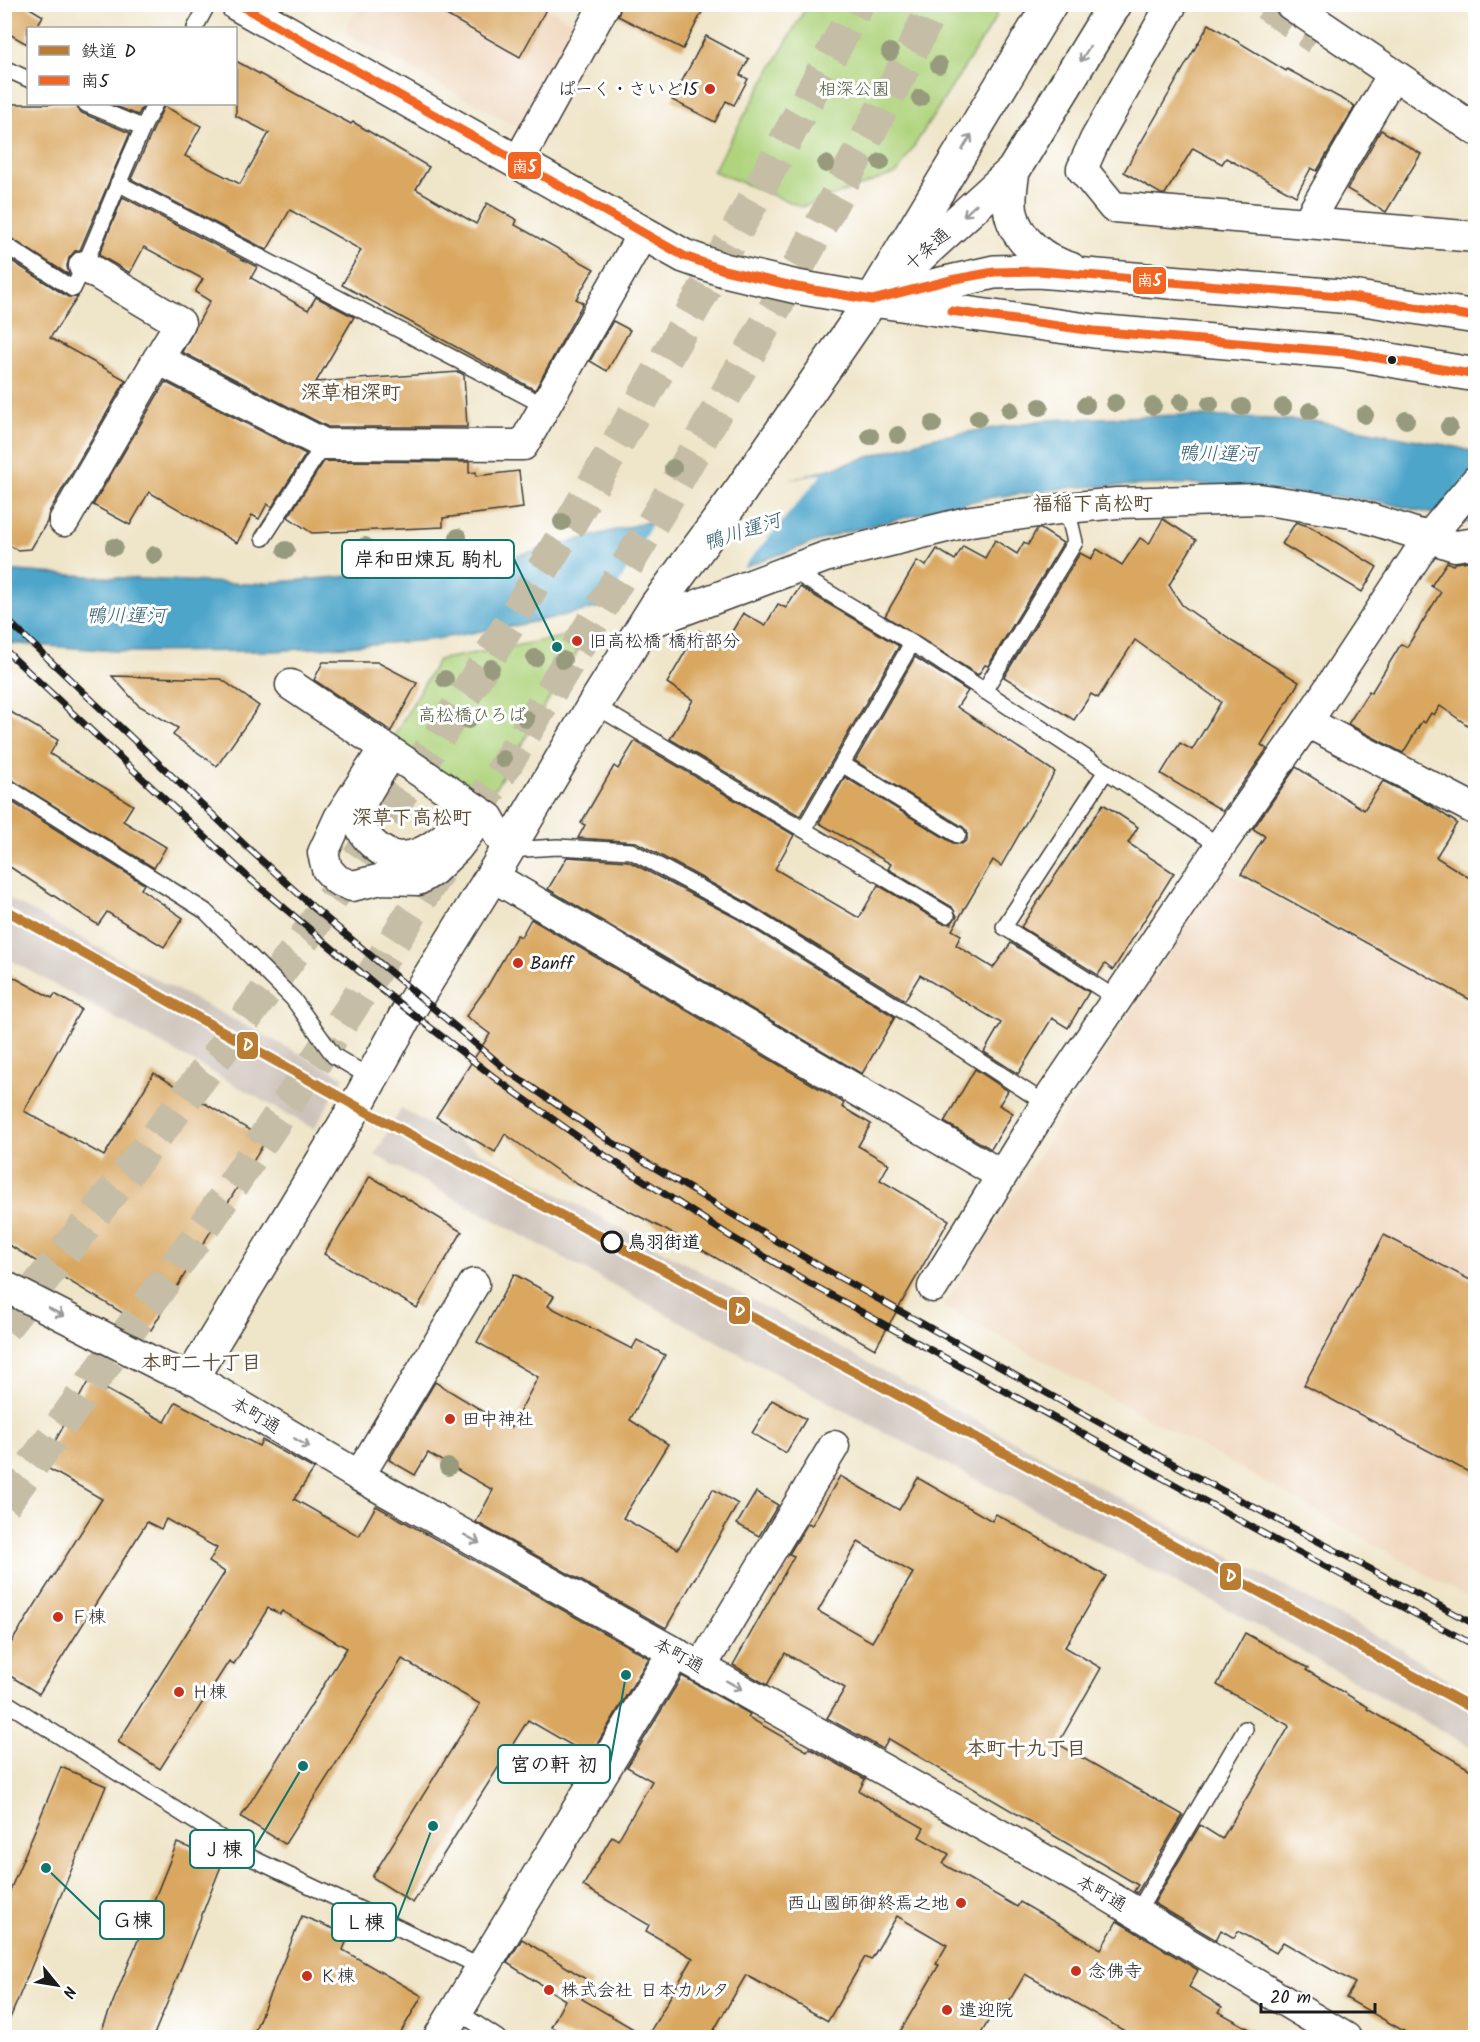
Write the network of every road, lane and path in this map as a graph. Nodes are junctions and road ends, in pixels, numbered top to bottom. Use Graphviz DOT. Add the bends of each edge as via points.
graph roads {
  1 [pos="208,4"];
  2 [pos="237,4"];
  3 [pos="604,4"];
  4 [pos="1050,4"];
  5 [pos="1115,4"];
  6 [pos="1172,4"];
  7 [pos="1290,4"];
  8 [pos="196,27"];
  9 [pos="4,68"];
  10 [pos="1393,74"];
  11 [pos="27,79"];
  12 [pos="88,105"];
  13 [pos="154,105"];
  14 [pos="142,127"];
  15 [pos="1476,130"];
  16 [pos="518,162"];
  17 [pos="1013,171"];
  18 [pos="118,183"];
  19 [pos="1307,223"];
  20 [pos="643,233"];
  21 [pos="1476,237"];
  22 [pos="5,244"];
  23 [pos="84,266"];
  24 [pos="1096,275"];
  25 [pos="872,300"];
  26 [pos="1476,317"];
  27 [pos="158,359"];
  28 [pos="1476,375"];
  29 [pos="545,406"];
  30 [pos="324,444"];
  31 [pos="1476,482"];
  32 [pos="1067,508"];
  33 [pos="64,521"];
  34 [pos="1434,532"];
  35 [pos="263,538"];
  36 [pos="1476,543"];
  37 [pos="789,569"];
  38 [pos="650,616"];
  39 [pos="912,644"];
  40 [pos="291,685"];
  41 [pos="984,691"];
  42 [pos="594,705"];
  43 [pos="1307,722"];
  44 [pos="842,764"];
  45 [pos="412,766"];
  46 [pos="1106,771"];
  47 [pos="4,785"];
  48 [pos="1474,807"];
  49 [pos="471,819"];
  50 [pos="804,829"];
  51 [pos="958,836"];
  52 [pos="1220,846"];
  53 [pos="500,863"];
  54 [pos="947,915"];
  55 [pos="1117,999"];
  56 [pos="371,1078"];
  57 [pos="1046,1104"];
  58 [pos="1001,1175"];
  59 [pos="474,1284"];
  60 [pos="4,1286"];
  61 [pos="933,1287"];
  62 [pos="192,1377"];
  63 [pos="834,1446"];
  64 [pos="359,1476"];
  65 [pos="688,1660"];
  66 [pos="4,1701"];
  67 [pos="1245,1729"];
  68 [pos="1137,1913"];
  69 [pos="483,1968"];
  70 [pos="448,2024"];
  71 [pos="498,2037"];
  72 [pos="1346,2037"];
  1 -- 8 [label="lane"];
  2 -- 16 [label="street"];
  3 -- 16 [label="street"];
  25 -- 4 [label="street, 十条通, one-way"];
  5 -- 17 [label="street, 十条通, one-way"];
  6 -- 19 [label="street" via="1082,169 1113,207"];
  7 -- 10 [label="street"];
  9 -- 11 [label="lane"];
  10 -- 15 [label="street"];
  10 -- 19 [label="street"];
  12 -- 14 [label="lane"];
  13 -- 14 [label="lane"];
  14 -- 18 [label="lane"];
  16 -- 20 [label="street"];
  17 -- 24 [label="street" via="1011,213 1018,232 1049,260"];
  17 -- 25 [label="street, 十条通, one-way"];
  18 -- 23 [label="lane"];
  18 -- 29 [label="lane"];
  19 -- 21 [label="street"];
  20 -- 25 [label="street" via="684,256 724,270"];
  20 -- 29 [label="street"];
  22 -- 23 [label="lane" via="73,289"];
  23 -- 27 [label="street" via="180,323"];
  24 -- 25 [label="street" via="994,272"];
  24 -- 26 [label="street" via="1352,297"];
  25 -- 28 [label="street" via="1094,331 1344,352"];
  25 -- 38 [label="street"];
  27 -- 30 [label="street"];
  27 -- 33 [label="street"];
  29 -- 30 [label="street" via="523,446"];
  30 -- 35 [label="lane"];
  31 -- 34 [label="street"];
  32 -- 34 [label="street" via="1259,499 1352,513"];
  32 -- 37 [label="street" via="970,521"];
  32 -- 41 [label="lane" via="1075,542"];
  34 -- 36 [label="street" via="1455,546"];
  34 -- 43 [label="street"];
  37 -- 38 [label="street"];
  37 -- 39 [label="lane"];
  38 -- 42 [label="street"];
  39 -- 41 [label="lane"];
  39 -- 44 [label="lane"];
  40 -- 45 [label="street"];
  41 -- 46 [label="lane"];
  42 -- 50 [label="lane"];
  42 -- 53 [label="street"];
  43 -- 48 [label="street"];
  43 -- 52 [label="street"];
  44 -- 50 [label="lane"];
  44 -- 51 [label="lane"];
  45 -- 49 [label="street"];
  45 -- 49 [label="street" via="392,774 375,797 373,824 378,832 398,841 409,840"];
  46 -- 52 [label="lane"];
  46 -- 55 [label="lane" via="1004,927"];
  47 -- 56 [label="lane" via="205,911 293,999 334,1056"];
  49 -- 49 [label="street" via="419,854 402,858 379,849 364,834 358,816 386,762 378,758 339,818 323,853 327,869 337,880 352,886 382,879 418,880 457,848"];
  49 -- 53 [label="street" via="489,818"];
  50 -- 54 [label="lane"];
  52 -- 55 [label="street"];
  53 -- 56 [label="street"];
  53 -- 57 [label="lane" via="557,847 631,851 743,911"];
  53 -- 58 [label="street"];
  55 -- 57 [label="street"];
  56 -- 62 [label="street"];
  57 -- 58 [label="street"];
  58 -- 61 [label="street"];
  59 -- 64 [label="street"];
  60 -- 62 [label="street, 本町通, one-way" via="165,1368"];
  62 -- 64 [label="street, 本町通, one-way"];
  63 -- 65 [label="street"];
  64 -- 65 [label="street, 本町通, one-way"];
  65 -- 68 [label="street, 本町通, one-way"];
  65 -- 69 [label="street"];
  66 -- 69 [label="lane" via="254,1859"];
  67 -- 68 [label="lane"];
  68 -- 72 [label="street, 本町通"];
  69 -- 70 [label="street"];
  70 -- 71 [label="lane"];
}
